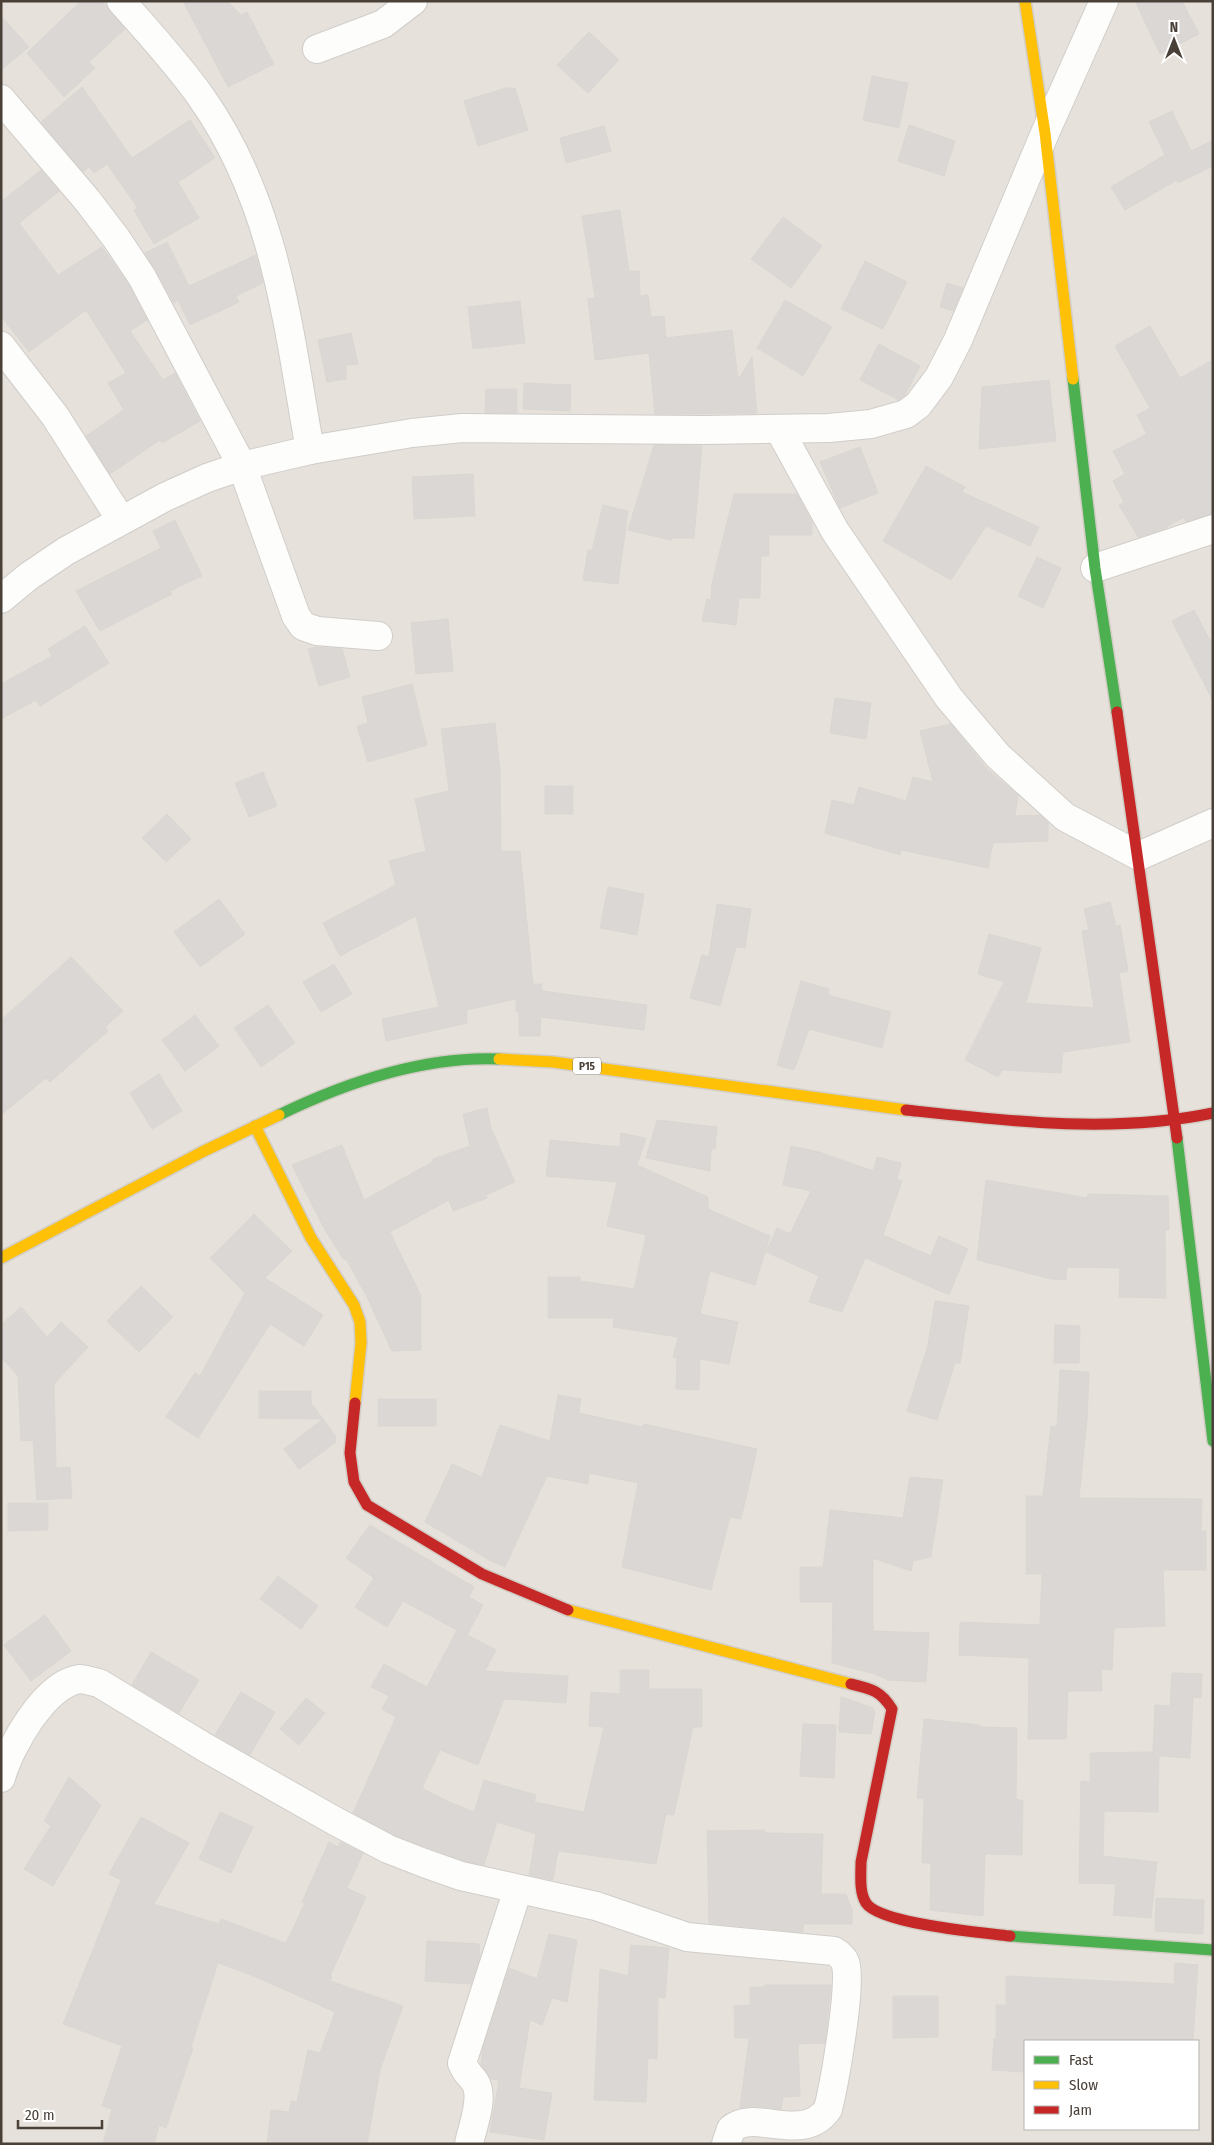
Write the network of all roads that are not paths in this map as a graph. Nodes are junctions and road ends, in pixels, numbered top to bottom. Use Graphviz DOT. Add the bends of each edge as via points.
graph roads {
  1 [pos="121,1"];
  2 [pos="413,1"];
  3 [pos="1025,1"];
  4 [pos="1104,1"];
  5 [pos="317,49"];
  6 [pos="1,99"];
  7 [pos="1045,133"];
  8 [pos="1,346"];
  9 [pos="779,428"];
  10 [pos="310,450"];
  11 [pos="242,466"];
  12 [pos="121,520"];
  13 [pos="1213,529"];
  14 [pos="1095,568"];
  15 [pos="1,599"];
  16 [pos="378,636"];
  17 [pos="1213,823"];
  18 [pos="1139,856"];
  19 [pos="1213,1113"];
  20 [pos="1175,1121"];
  21 [pos="255,1126"];
  22 [pos="1,1258"];
  23 [pos="1213,1441"];
  24 [pos="1,1778"];
  25 [pos="518,1889"];
  26 [pos="1213,1950"];
  27 [pos="469,2144"];
  28 [pos="726,2144"];
  1 -- 10 [label="street" via="202,99 250,187 275,263"];
  2 -- 5 [label="street" via="382,24"];
  3 -- 7 [label="street"];
  4 -- 7 [label="street"];
  6 -- 11 [label="street" via="86,200 142,277"];
  7 -- 9 [label="street" via="958,340 939,377 918,405 906,414 871,424"];
  7 -- 14 [label="street"];
  8 -- 12 [label="street" via="55,416"];
  9 -- 10 [label="street" via="462,428"];
  9 -- 18 [label="street" via="835,531 949,698 998,756 1065,817"];
  10 -- 11 [label="street"];
  11 -- 12 [label="street" via="198,482"];
  11 -- 16 [label="street" via="296,616 303,626 317,631"];
  12 -- 15 [label="street" via="66,551"];
  13 -- 14 [label="street"];
  14 -- 18 [label="street"];
  17 -- 18 [label="street"];
  18 -- 20 [label="street"];
  19 -- 20 [label="street, P15"];
  20 -- 21 [label="street, P15" via="1015,1122 562,1063 491,1059 431,1062 401,1069 308,1102"];
  20 -- 23 [label="street"];
  21 -- 22 [label="street, P15"];
  21 -- 26 [label="street" via="311,1238 354,1305 360,1322 361,1343 350,1453 354,1482 367,1505 482,1574 562,1608 871,1689 884,1696 892,1709 861,1862 866,1904 879,1914 959,1931"];
  24 -- 25 [label="street" via="18,1740 38,1709 57,1689 80,1679 99,1683 206,1748 388,1849 462,1876"];
  25 -- 27 [label="street" via="462,2063 479,2093"];
  25 -- 28 [label="street" via="596,1906 687,1936 826,1950 841,1956 847,1969 842,2029 828,2109 814,2124 801,2127 742,2123 731,2129"];
}
